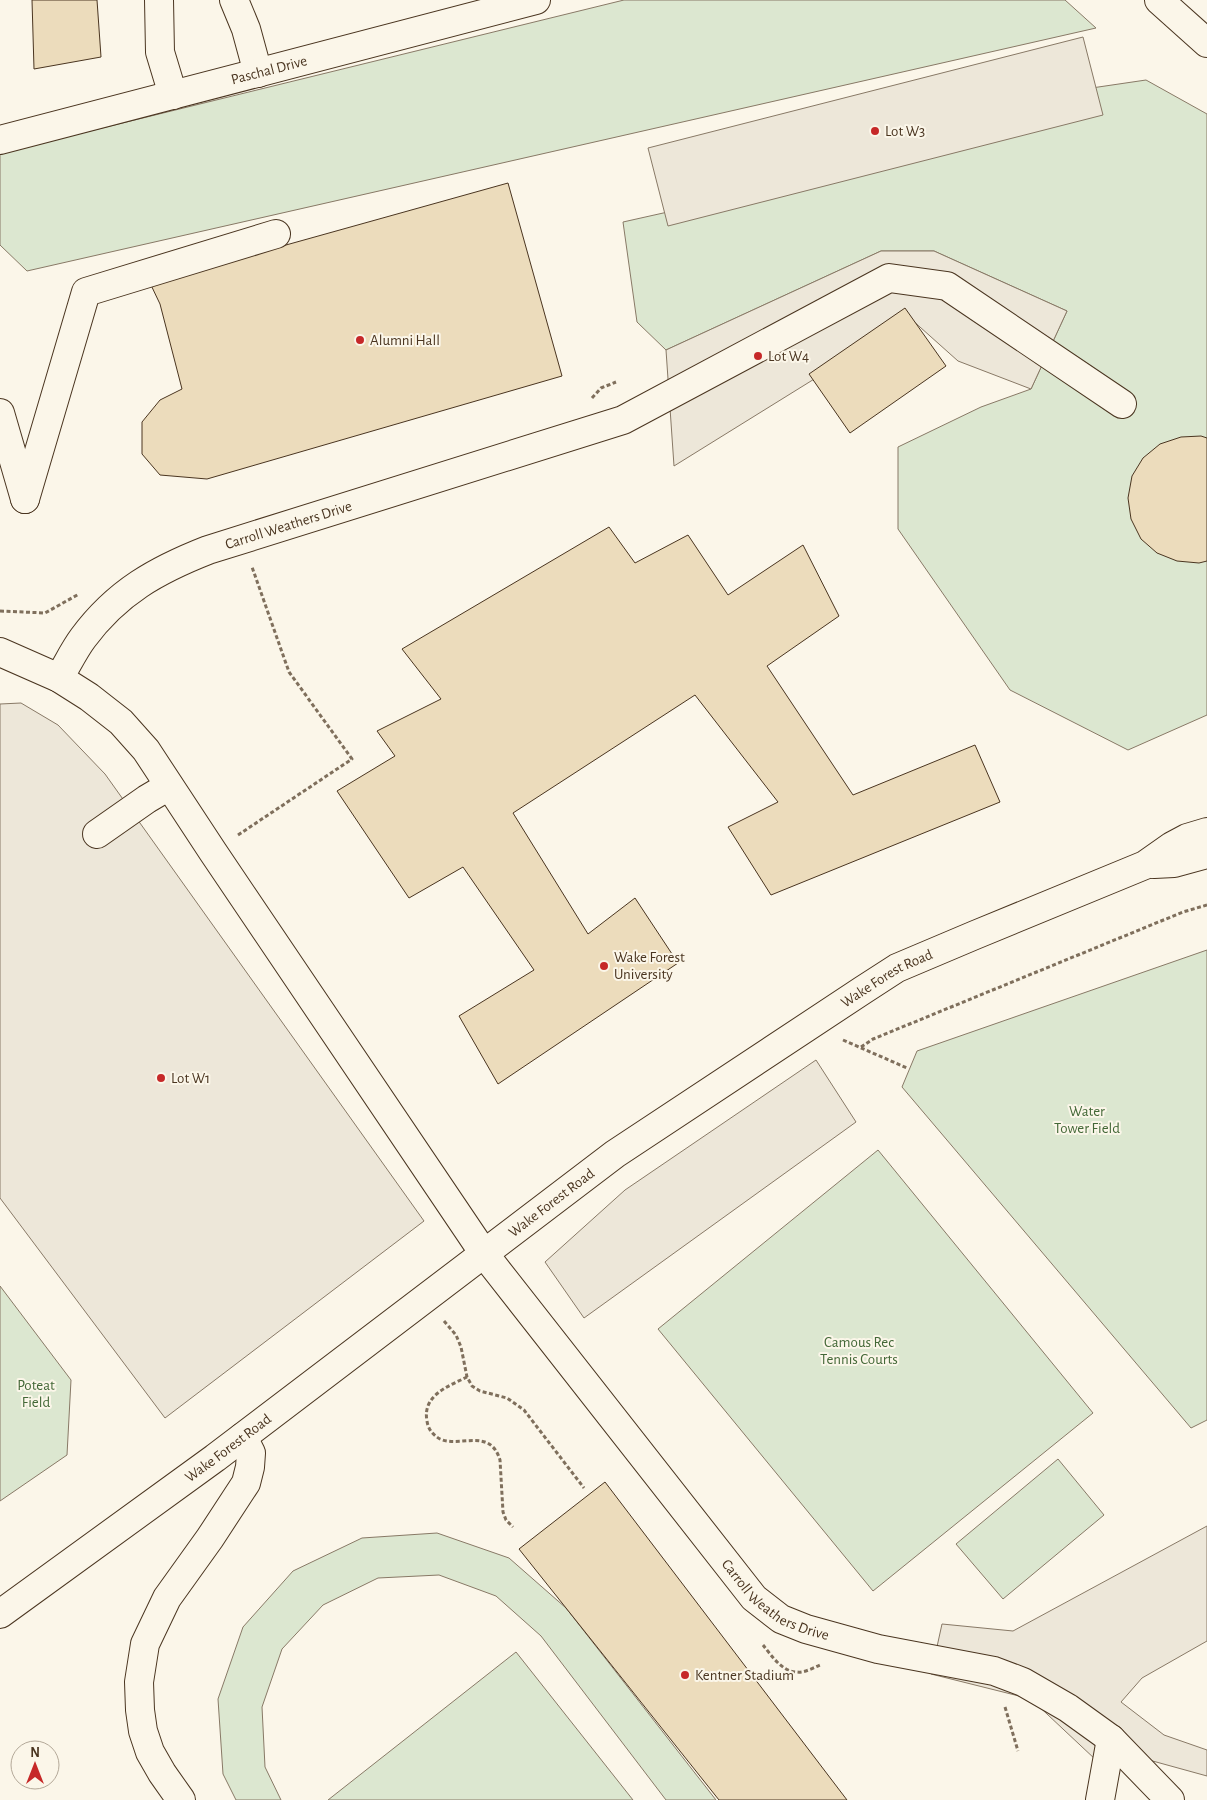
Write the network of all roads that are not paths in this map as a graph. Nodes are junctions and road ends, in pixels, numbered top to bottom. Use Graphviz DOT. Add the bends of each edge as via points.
graph roads {
  1 [pos="159,0"];
  2 [pos="234,0"];
  3 [pos="536,0"];
  4 [pos="1158,0"];
  5 [pos="1207,43"];
  6 [pos="258,73"];
  7 [pos="173,95"];
  8 [pos="0,140"];
  9 [pos="276,234"];
  10 [pos="1122,404"];
  11 [pos="0,413"];
  12 [pos="0,652"];
  13 [pos="59,678"];
  14 [pos="169,786"];
  15 [pos="1207,832"];
  16 [pos="96,834"];
  17 [pos="1207,854"];
  18 [pos="1145,865"];
  19 [pos="485,1255"];
  20 [pos="243,1437"];
  21 [pos="0,1614"];
  22 [pos="1111,1740"];
  23 [pos="181,1800"];
  24 [pos="1100,1800"];
  25 [pos="1170,1800"];
  1 -- 7 [label="street" via="160,52"];
  2 -- 6 [label="street"];
  3 -- 6 [label="street, Paschal Drive"];
  4 -- 5 [label="street"];
  6 -- 7 [label="street, Paschal Drive"];
  7 -- 8 [label="street, Paschal Drive"];
  9 -- 11 [label="street" via="86,292 25,499"];
  10 -- 13 [label="street, Carroll Weathers Drive" via="947,286 889,278 623,420 208,550 170,565 138,584 110,607 83,638"];
  12 -- 13 [label="street"];
  13 -- 14 [label="street, Carroll Weathers Drive" via="121,722 146,750"];
  14 -- 16 [label="street"];
  14 -- 19 [label="street, Carroll Weathers Drive"];
  15 -- 18 [label="street, Wake Forest Road" via="1187,838"];
  17 -- 18 [label="street, Wake Forest Road" via="1174,863"];
  18 -- 19 [label="street, Wake Forest Road" via="897,968 616,1154"];
  19 -- 20 [label="street, Wake Forest Road"];
  19 -- 22 [label="street, Carroll Weathers Drive" via="754,1598 768,1609 806,1629 841,1639 1008,1676 1048,1695"];
  20 -- 21 [label="street, Wake Forest Road"];
  20 -- 23 [label="street" via="251,1453 246,1483 167,1598 145,1644 139,1682 143,1731 150,1752"];
  22 -- 24 [label="street"];
  22 -- 25 [label="street, Carroll Weathers Drive"];
}
